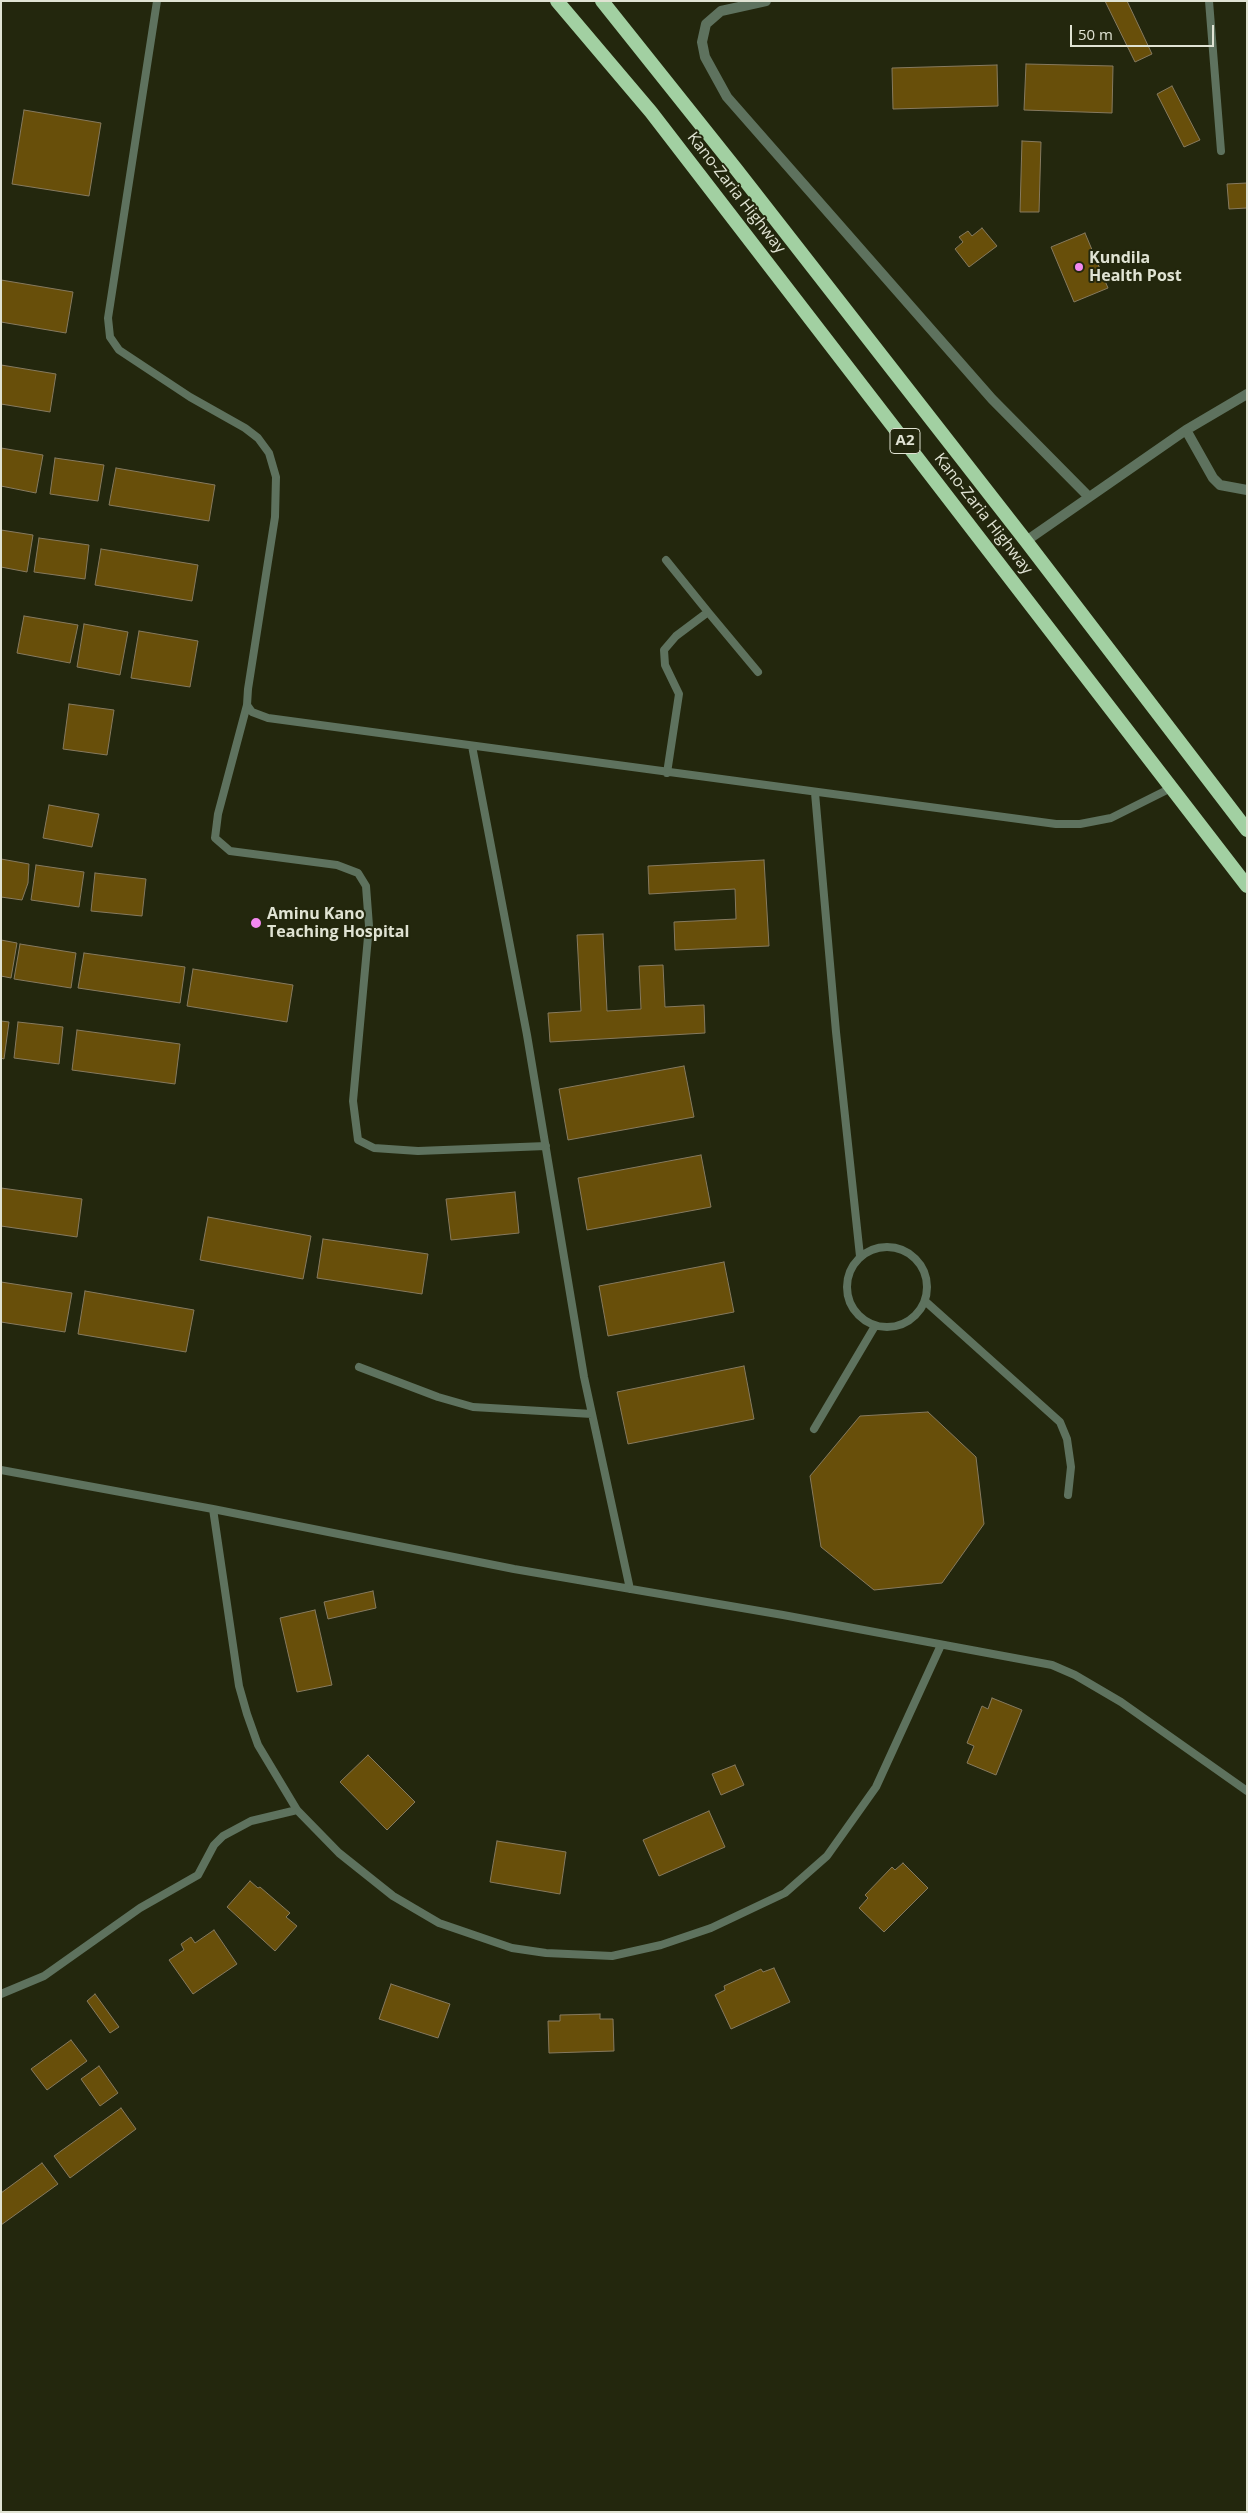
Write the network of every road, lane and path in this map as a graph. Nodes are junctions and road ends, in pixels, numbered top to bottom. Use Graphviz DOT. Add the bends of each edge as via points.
graph roads {
  1 [pos="157,1"];
  2 [pos="557,1"];
  3 [pos="602,1"];
  4 [pos="766,1"];
  5 [pos="1209,1"];
  6 [pos="1221,151"];
  7 [pos="1247,394"];
  8 [pos="1186,430"];
  9 [pos="1247,490"];
  10 [pos="1089,497"];
  11 [pos="1026,542"];
  12 [pos="666,560"];
  13 [pos="708,612"];
  14 [pos="758,672"];
  15 [pos="247,704"];
  16 [pos="472,746"];
  17 [pos="667,773"];
  18 [pos="1172,788"];
  19 [pos="815,793"];
  20 [pos="1247,830"];
  21 [pos="1247,886"];
  22 [pos="546,1146"];
  23 [pos="860,1256"];
  24 [pos="925,1301"];
  25 [pos="875,1326"];
  26 [pos="359,1367"];
  27 [pos="592,1414"];
  28 [pos="814,1429"];
  29 [pos="1,1470"];
  30 [pos="1068,1495"];
  31 [pos="214,1509"];
  32 [pos="630,1589"];
  33 [pos="941,1645"];
  34 [pos="1247,1791"];
  35 [pos="297,1810"];
  36 [pos="1,1994"];
  1 -- 15 [label="lane" via="108,318 110,337 119,350 190,397 245,428 269,453 276,477 275,517"];
  2 -- 18 [label="highway, Kano-Zaria Highway / A2" via="651,112"];
  3 -- 11 [label="highway, Kano-Zaria Highway / A2"];
  4 -- 10 [label="street" via="720,11 706,24 702,42 705,58 727,97 992,399"];
  5 -- 6 [label="lane"];
  7 -- 8 [label="street"];
  8 -- 9 [label="street" via="1220,485"];
  8 -- 10 [label="street"];
  10 -- 11 [label="street"];
  11 -- 20 [label="highway, Kano-Zaria Highway / A2"];
  12 -- 13 [label="lane"];
  13 -- 14 [label="lane"];
  13 -- 17 [label="lane" via="676,636 664,650 665,665 679,694"];
  15 -- 16 [label="lane" via="252,712 268,718"];
  15 -- 22 [label="lane" via="218,814 215,838 230,851 337,865 358,873 366,886 369,926 354,1101 358,1140 374,1148 418,1151"];
  16 -- 17 [label="lane"];
  16 -- 22 [label="lane"];
  17 -- 19 [label="lane"];
  18 -- 19 [label="lane" via="1111,818 1080,824 1018,820"];
  18 -- 21 [label="highway, Kano-Zaria Highway / A2"];
  19 -- 23 [label="lane"];
  22 -- 27 [label="lane"];
  23 -- 24 [label="lane" via="880,1246 900,1248 918,1260 927,1279"];
  23 -- 25 [label="lane" via="848,1273 846,1294 855,1313"];
  24 -- 25 [label="lane" via="913,1318 894,1327"];
  24 -- 30 [label="lane" via="1060,1422 1067,1439 1071,1467"];
  25 -- 28 [label="lane"];
  26 -- 27 [label="lane" via="473,1407"];
  27 -- 32 [label="lane"];
  29 -- 31 [label="lane"];
  31 -- 32 [label="lane"];
  31 -- 35 [label="lane" via="239,1686 258,1745"];
  32 -- 33 [label="lane"];
  33 -- 34 [label="lane" via="1052,1666 1075,1675 1121,1702"];
  33 -- 35 [label="lane" via="876,1787 828,1856 785,1893 710,1928 661,1946 612,1956 546,1953 512,1948 439,1923 393,1896 370,1878 339,1853"];
  35 -- 36 [label="lane" via="251,1821 222,1836 198,1874 125,1918 44,1976"];
}
